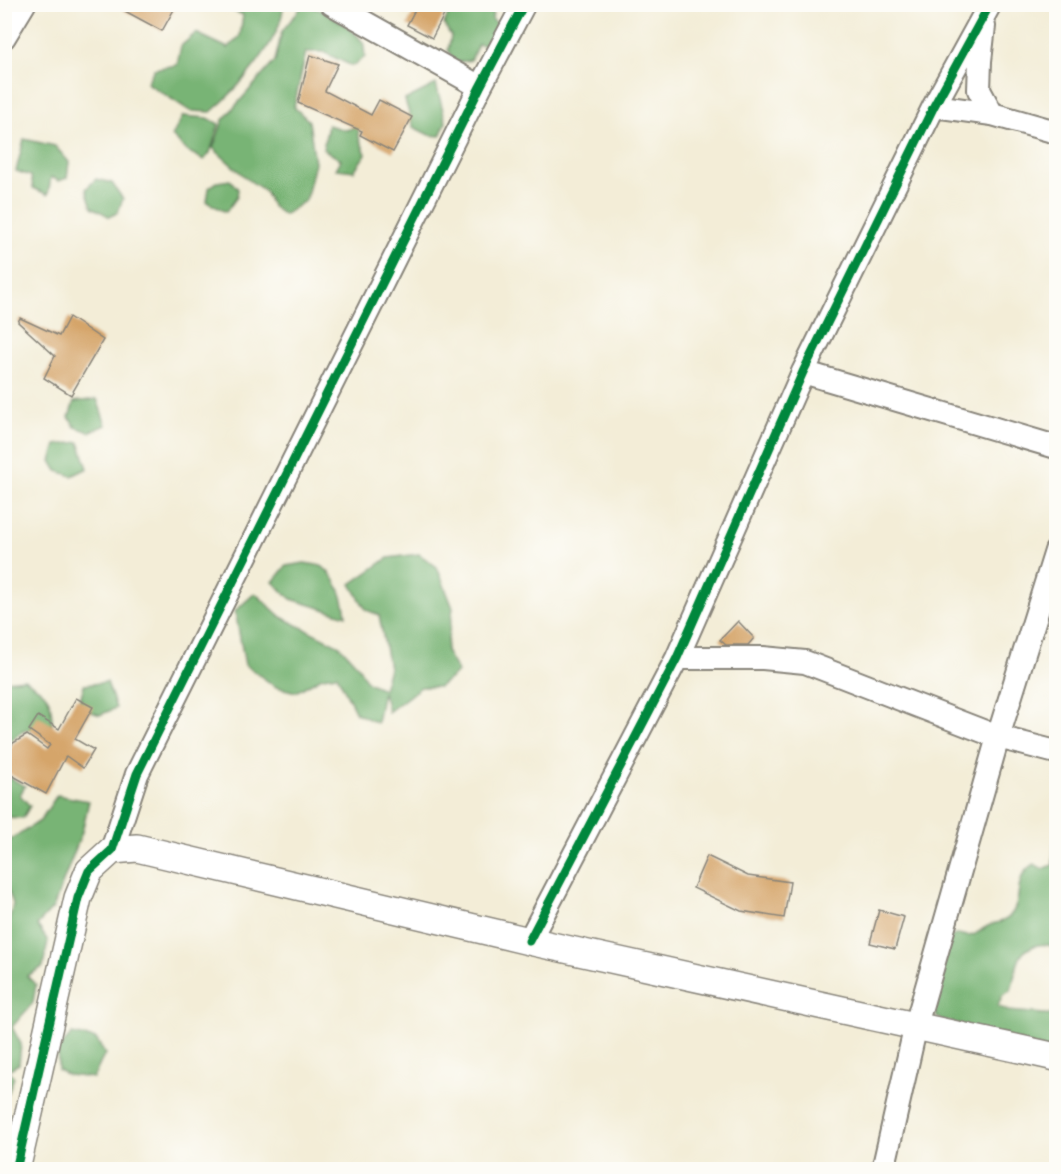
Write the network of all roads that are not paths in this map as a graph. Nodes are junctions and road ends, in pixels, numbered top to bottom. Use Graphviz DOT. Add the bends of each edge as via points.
graph roads {
  1 [pos="24,4"];
  2 [pos="332,4"];
  3 [pos="524,4"];
  4 [pos="988,9"];
  5 [pos="4,36"];
  6 [pos="480,87"];
  7 [pos="934,106"];
  8 [pos="992,114"];
  9 [pos="1056,132"];
  10 [pos="802,372"];
  11 [pos="1056,447"];
  12 [pos="1056,551"];
  13 [pos="677,658"];
  14 [pos="998,737"];
  15 [pos="1056,752"];
  16 [pos="112,850"];
  17 [pos="529,941"];
  18 [pos="916,1025"];
  19 [pos="1056,1057"];
  20 [pos="16,1170"];
  21 [pos="883,1170"];
  1 -- 5 [label="street"];
  2 -- 6 [label="street"];
  3 -- 6 [label="street"];
  4 -- 7 [label="street"];
  4 -- 8 [label="street" via="979,90"];
  6 -- 16 [label="street" via="137,774"];
  7 -- 8 [label="street"];
  7 -- 10 [label="street"];
  8 -- 9 [label="street"];
  10 -- 11 [label="street"];
  10 -- 13 [label="street"];
  12 -- 14 [label="street"];
  13 -- 14 [label="street" via="805,662"];
  13 -- 17 [label="street"];
  14 -- 15 [label="street"];
  14 -- 18 [label="street"];
  16 -- 17 [label="street" via="137,848"];
  16 -- 20 [label="street" via="89,871 78,898"];
  17 -- 18 [label="street"];
  18 -- 19 [label="street"];
  18 -- 21 [label="street"];
}
